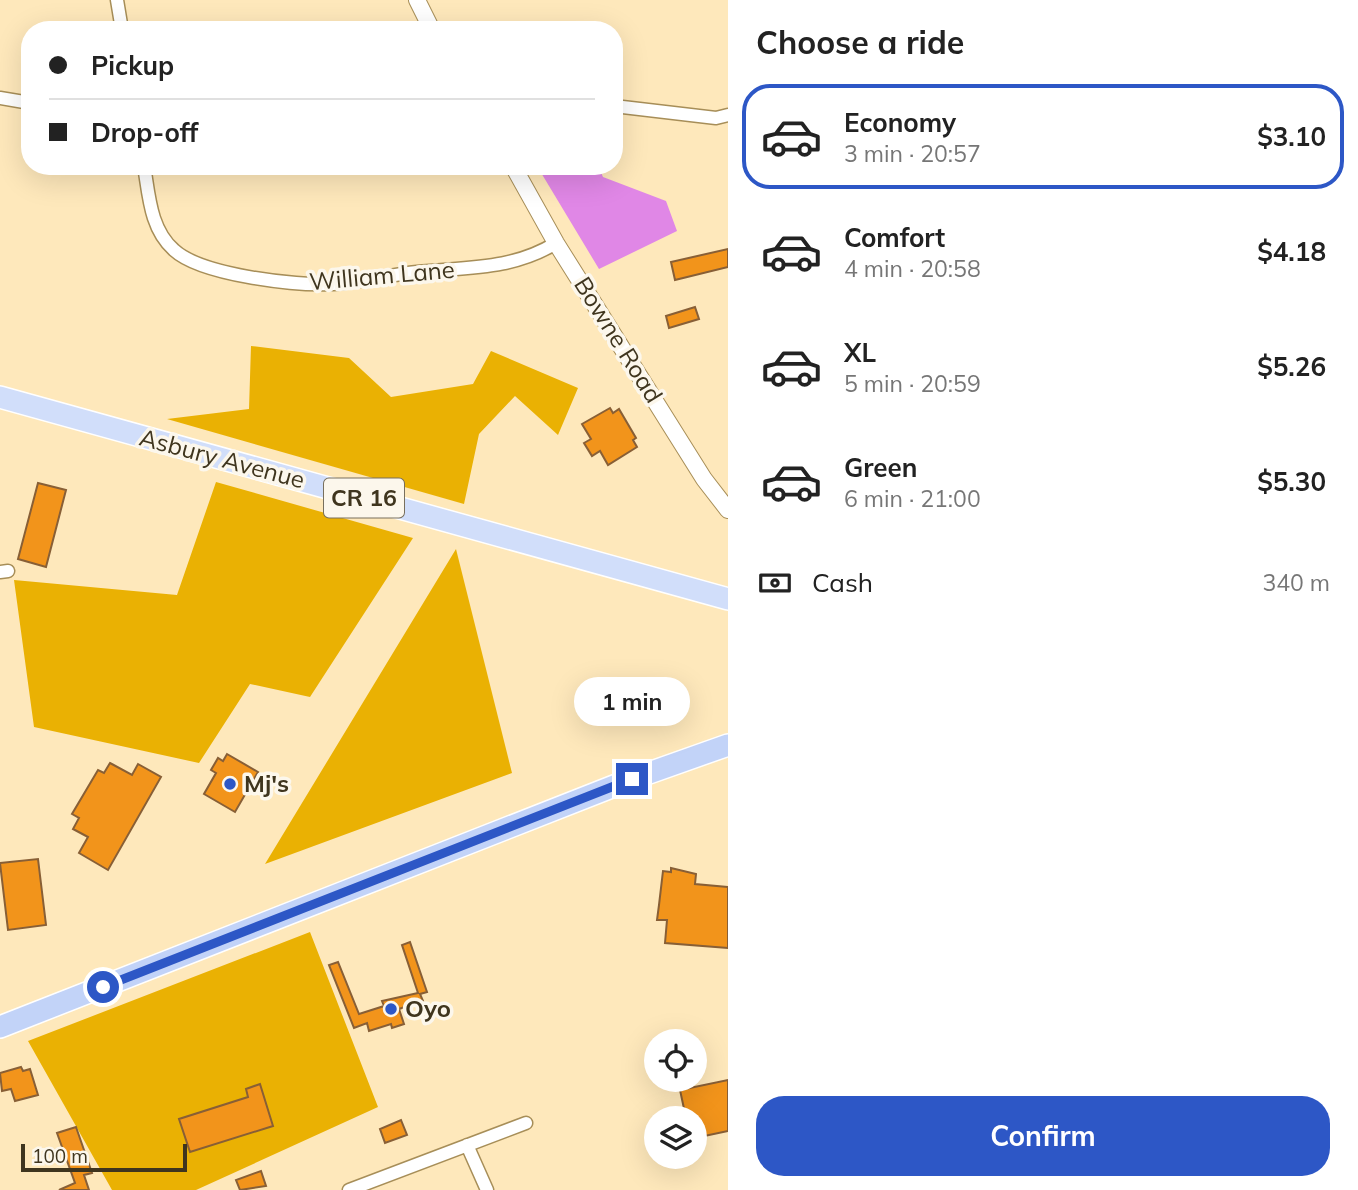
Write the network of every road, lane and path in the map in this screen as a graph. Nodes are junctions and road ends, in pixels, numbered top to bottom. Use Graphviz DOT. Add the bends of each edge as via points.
graph roads {
  1 [pos="117,0"];
  2 [pos="417,0"];
  3 [pos="120,21"];
  4 [pos="428,21"];
  5 [pos="0,98"];
  6 [pos="21,102"];
  7 [pos="623,107"];
  8 [pos="728,115"];
  9 [pos="146,175"];
  10 [pos="518,175"];
  11 [pos="556,243"];
  12 [pos="0,397"];
  13 [pos="727,503"];
  14 [pos="728,598"];
  15 [pos="728,745"];
  16 [pos="0,1027"];
  17 [pos="526,1123"];
  18 [pos="467,1145"];
  19 [pos="349,1190"];
  20 [pos="487,1190"];
  1 -- 3 [label="street"];
  2 -- 4 [label="street"];
  5 -- 6 [label="street"];
  7 -- 8 [label="street" via="716,118"];
  9 -- 11 [label="street, William Lane" via="160,232 187,260 211,270 334,284 504,265"];
  10 -- 11 [label="street, Bowne Road"];
  11 -- 13 [label="street, Bowne Road" via="704,479"];
  12 -- 14 [label="main road, Asbury Avenue / CR 16"];
  15 -- 16 [label="highway"];
  17 -- 18 [label="street"];
  18 -- 19 [label="street"];
  18 -- 20 [label="street"];
}
